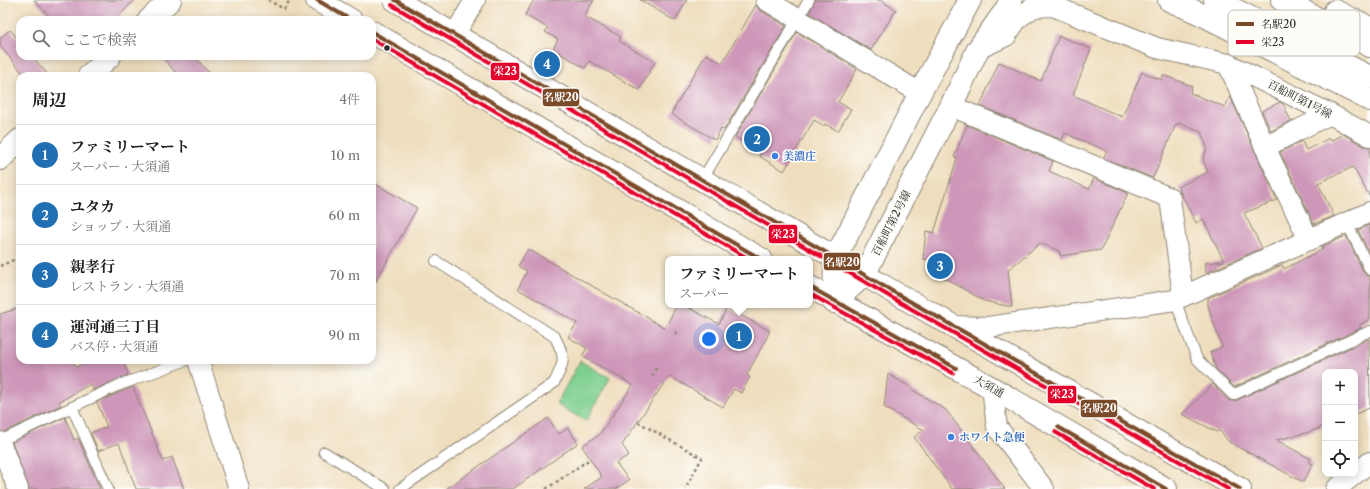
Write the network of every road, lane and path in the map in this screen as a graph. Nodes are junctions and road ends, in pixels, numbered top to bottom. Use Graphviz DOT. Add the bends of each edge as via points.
graph roads {
  1 [pos="170,0"];
  2 [pos="268,0"];
  3 [pos="290,0"];
  4 [pos="317,0"];
  5 [pos="395,0"];
  6 [pos="475,0"];
  7 [pos="766,0"];
  8 [pos="809,0"];
  9 [pos="959,0"];
  10 [pos="970,0"];
  11 [pos="1169,0"];
  12 [pos="1230,0"];
  13 [pos="1282,0"];
  14 [pos="1312,0"];
  15 [pos="1008,6"];
  16 [pos="1209,8"];
  17 [pos="1250,10"];
  18 [pos="1301,10"];
  19 [pos="1333,10"];
  20 [pos="153,16"];
  21 [pos="344,16"];
  22 [pos="1228,16"];
  23 [pos="798,19"];
  24 [pos="1228,19"];
  25 [pos="1360,23"];
  26 [pos="1370,28"];
  27 [pos="952,31"];
  28 [pos="376,34"];
  29 [pos="454,36"];
  30 [pos="1360,41"];
  31 [pos="1370,46"];
  32 [pos="978,49"];
  33 [pos="1293,56"];
  34 [pos="1321,56"];
  35 [pos="1344,56"];
  36 [pos="1228,64"];
  37 [pos="1370,69"];
  38 [pos="1370,77"];
  39 [pos="920,93"];
  40 [pos="1370,100"];
  41 [pos="951,106"];
  42 [pos="1330,114"];
  43 [pos="1370,136"];
  44 [pos="16,144"];
  45 [pos="1265,148"];
  46 [pos="0,158"];
  47 [pos="702,180"];
  48 [pos="1370,212"];
  49 [pos="1347,223"];
  50 [pos="1309,240"];
  51 [pos="756,256"];
  52 [pos="835,258"];
  53 [pos="16,259"];
  54 [pos="436,261"];
  55 [pos="0,266"];
  56 [pos="1370,270"];
  57 [pos="864,275"];
  58 [pos="813,289"];
  59 [pos="1179,298"];
  60 [pos="834,302"];
  61 [pos="952,326"];
  62 [pos="678,330"];
  63 [pos="1370,331"];
  64 [pos="675,334"];
  65 [pos="176,364"];
  66 [pos="199,364"];
  67 [pos="656,368"];
  68 [pos="652,376"];
  69 [pos="992,388"];
  70 [pos="72,407"];
  71 [pos="638,422"];
  72 [pos="0,442"];
  73 [pos="324,452"];
  74 [pos="590,459"];
  75 [pos="1370,462"];
  76 [pos="15,488"];
  77 [pos="108,489"];
  78 [pos="239,489"];
  79 [pos="385,489"];
  80 [pos="400,489"];
  81 [pos="546,489"];
  82 [pos="685,489"];
  83 [pos="1044,489"];
  84 [pos="1166,489"];
  85 [pos="1240,489"];
  86 [pos="1336,489"];
  1 -- 20 [label="main road"];
  2 -- 3 [label="path" via="284,9"];
  4 -- 21 [label="main road"];
  5 -- 29 [label="main road"];
  6 -- 29 [label="street"];
  7 -- 23 [label="street"];
  8 -- 23 [label="lane"];
  9 -- 27 [label="street"];
  10 -- 27 [label="main road"];
  11 -- 16 [label="main road"];
  12 -- 17 [label="main road"];
  13 -- 18 [label="main road"];
  14 -- 19 [label="main road"];
  15 -- 32 [label="main road, 百船町第2号線"];
  16 -- 22 [label="main road"];
  16 -- 24 [label="main road"];
  23 -- 39 [label="street"];
  23 -- 47 [label="lane"];
  25 -- 26 [label="main road"];
  27 -- 39 [label="main road"];
  28 -- 51 [label="main road"];
  29 -- 47 [label="main road"];
  30 -- 31 [label="main road"];
  32 -- 36 [label="street, 百船町第1号線" via="1006,36 1018,18 1034,7 1053,6 1157,48"];
  32 -- 41 [label="main road, 百船町第2号線"];
  33 -- 40 [label="main road"];
  34 -- 38 [label="main road"];
  35 -- 37 [label="main road"];
  36 -- 42 [label="street, 百船町第1号線"];
  36 -- 45 [label="street"];
  39 -- 52 [label="main road"];
  41 -- 57 [label="main road, 百船町第2号線"];
  41 -- 59 [label="street" via="1170,198"];
  42 -- 43 [label="street, 百船町第1号線"];
  42 -- 45 [label="street"];
  44 -- 46 [label="main road"];
  45 -- 50 [label="street"];
  47 -- 52 [label="main road"];
  48 -- 49 [label="street"];
  49 -- 50 [label="street"];
  49 -- 56 [label="lane"];
  50 -- 59 [label="street"];
  52 -- 57 [label="main road"];
  52 -- 60 [label="main road"];
  53 -- 55 [label="path"];
  54 -- 80 [label="lane" via="555,337 563,353 561,368 554,383"];
  57 -- 60 [label="main road, 百船町第2号線"];
  57 -- 61 [label="main road"];
  58 -- 60 [label="main road, 大須通"];
  59 -- 61 [label="street" via="988,327"];
  59 -- 63 [label="lane" via="1197,358 1233,395"];
  60 -- 69 [label="main road, 大須通"];
  61 -- 85 [label="main road"];
  62 -- 64 [label="path"];
  65 -- 70 [label="lane" via="117,386"];
  66 -- 78 [label="street"];
  67 -- 68 [label="path"];
  69 -- 83 [label="street" via="997,427"];
  69 -- 84 [label="main road, 大須通"];
  70 -- 72 [label="lane"];
  70 -- 77 [label="lane"];
  71 -- 82 [label="path" via="702,458"];
  72 -- 76 [label="street"];
  73 -- 79 [label="lane"];
  74 -- 81 [label="path"];
  75 -- 86 [label="street"];
}
